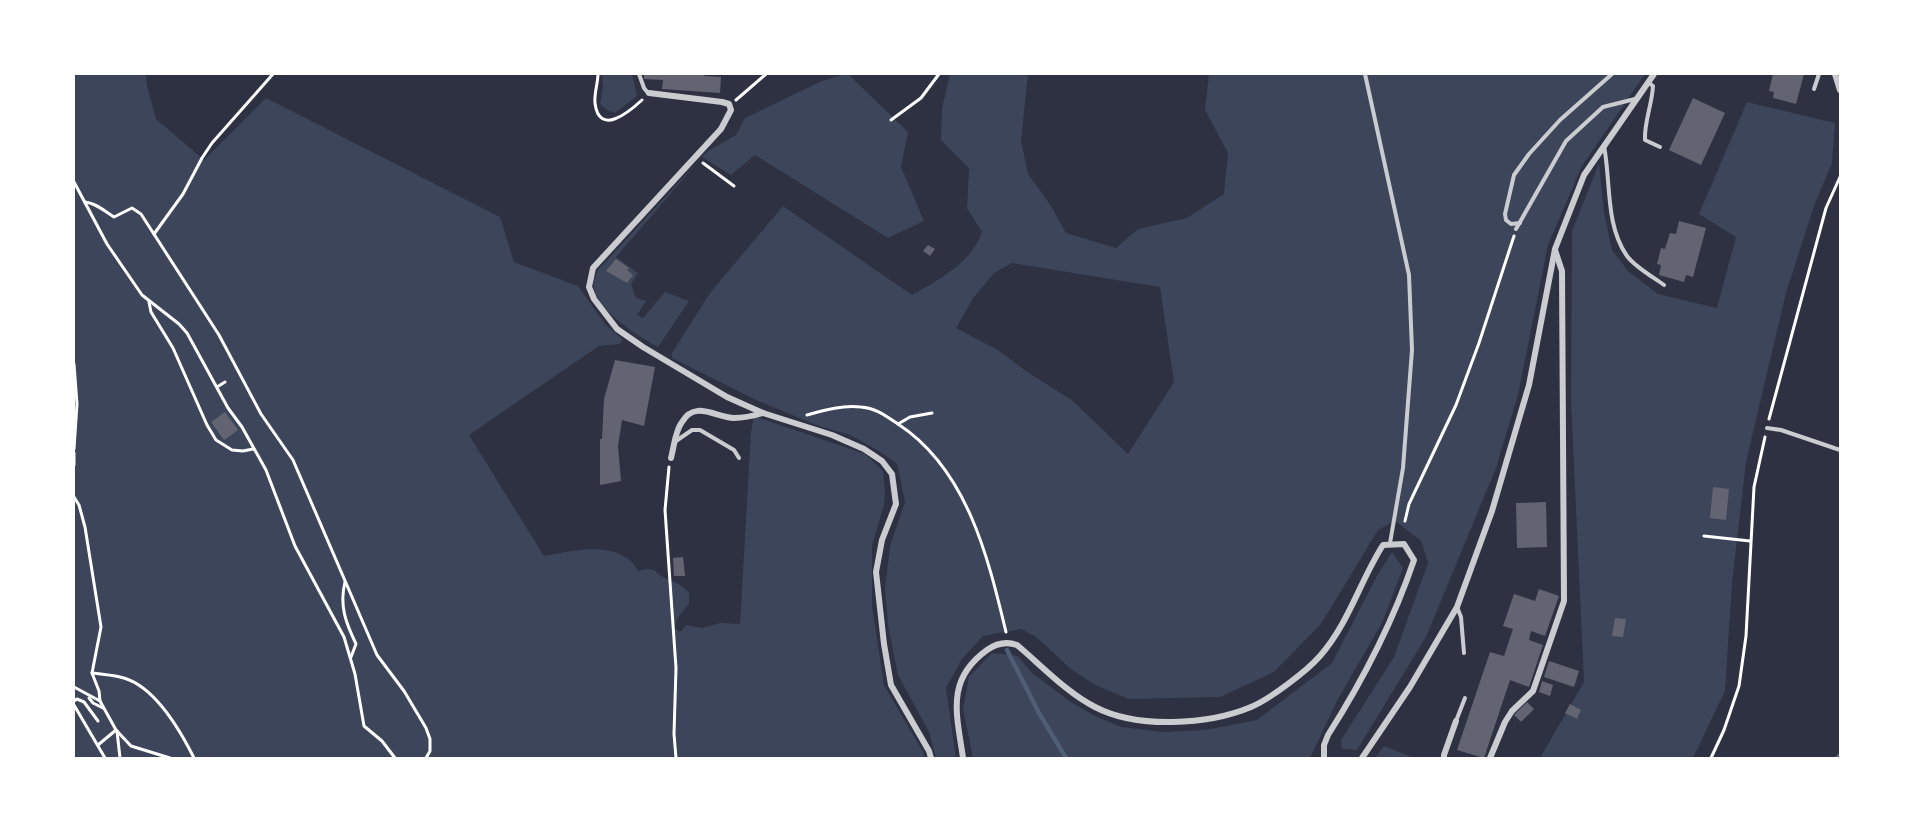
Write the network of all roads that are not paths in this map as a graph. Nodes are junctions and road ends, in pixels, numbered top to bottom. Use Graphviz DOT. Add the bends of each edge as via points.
graph roads {
  1 [pos="639,74"];
  2 [pos="1365,74"];
  3 [pos="1612,74"];
  4 [pos="1654,74"];
  5 [pos="1819,74"];
  6 [pos="1836,74"];
  7 [pos="1647,81"];
  8 [pos="1814,89"];
  9 [pos="1840,90"];
  10 [pos="649,93"];
  11 [pos="1635,99"];
  12 [pos="1604,145"];
  13 [pos="1660,147"];
  14 [pos="1520,223"];
  15 [pos="1516,229"];
  16 [pos="1555,249"];
  17 [pos="1664,285"];
  18 [pos="763,413"];
  19 [pos="1767,428"];
  20 [pos="675,441"];
  21 [pos="1840,450"];
  22 [pos="670,458"];
  23 [pos="739,458"];
  24 [pos="1390,543"];
  25 [pos="1456,606"];
  26 [pos="1006,632"];
  27 [pos="1008,641"];
  28 [pos="1464,653"];
  29 [pos="1465,698"];
  30 [pos="1456,721"];
  31 [pos="931,759"];
  32 [pos="963,759"];
  33 [pos="1324,759"];
  34 [pos="1362,759"];
  35 [pos="1444,759"];
  36 [pos="1490,759"];
  1 -- 10 [label="lane"];
  2 -- 24 [label="lane" via="1409,275 1412,350 1403,468"];
  3 -- 14 [label="lane" via="1560,120 1514,175 1505,214 1511,224"];
  4 -- 7 [label="street"];
  5 -- 8 [label="lane"];
  6 -- 9 [label="street"];
  7 -- 11 [label="street"];
  7 -- 13 [label="lane" via="1653,86 1645,140"];
  10 -- 18 [label="street" via="722,102 729,104 731,110 721,129 593,268 589,287 617,329 727,397"];
  11 -- 12 [label="street"];
  11 -- 14 [label="lane" via="1603,107 1566,141"];
  12 -- 16 [label="street" via="1584,175"];
  12 -- 17 [label="lane" via="1615,233 1628,257"];
  14 -- 15 [label="lane"];
  16 -- 25 [label="street" via="1529,385 1492,511"];
  16 -- 36 [label="street" via="1562,271 1564,600 1533,691 1505,722"];
  18 -- 20 [label="street" via="731,418 702,410 693,412 680,423"];
  18 -- 31 [label="street" via="832,435 864,450 882,461 892,474 896,504 882,540 876,572 884,644 891,685"];
  19 -- 21 [label="lane"];
  20 -- 22 [label="street"];
  20 -- 23 [label="lane" via="692,430 700,430 734,450"];
  24 -- 27 [label="street" via="1378,553 1344,621 1320,656 1253,707 1217,718 1138,721 1096,708"];
  24 -- 33 [label="street" via="1404,544 1414,560 1379,646 1328,735"];
  25 -- 28 [label="lane" via="1461,617"];
  25 -- 34 [label="street" via="1410,687"];
  26 -- 27 [label="street"];
  27 -- 32 [label="street" via="974,659 962,679 955,700"];
  29 -- 30 [label="lane"];
  30 -- 35 [label="street"];
}
